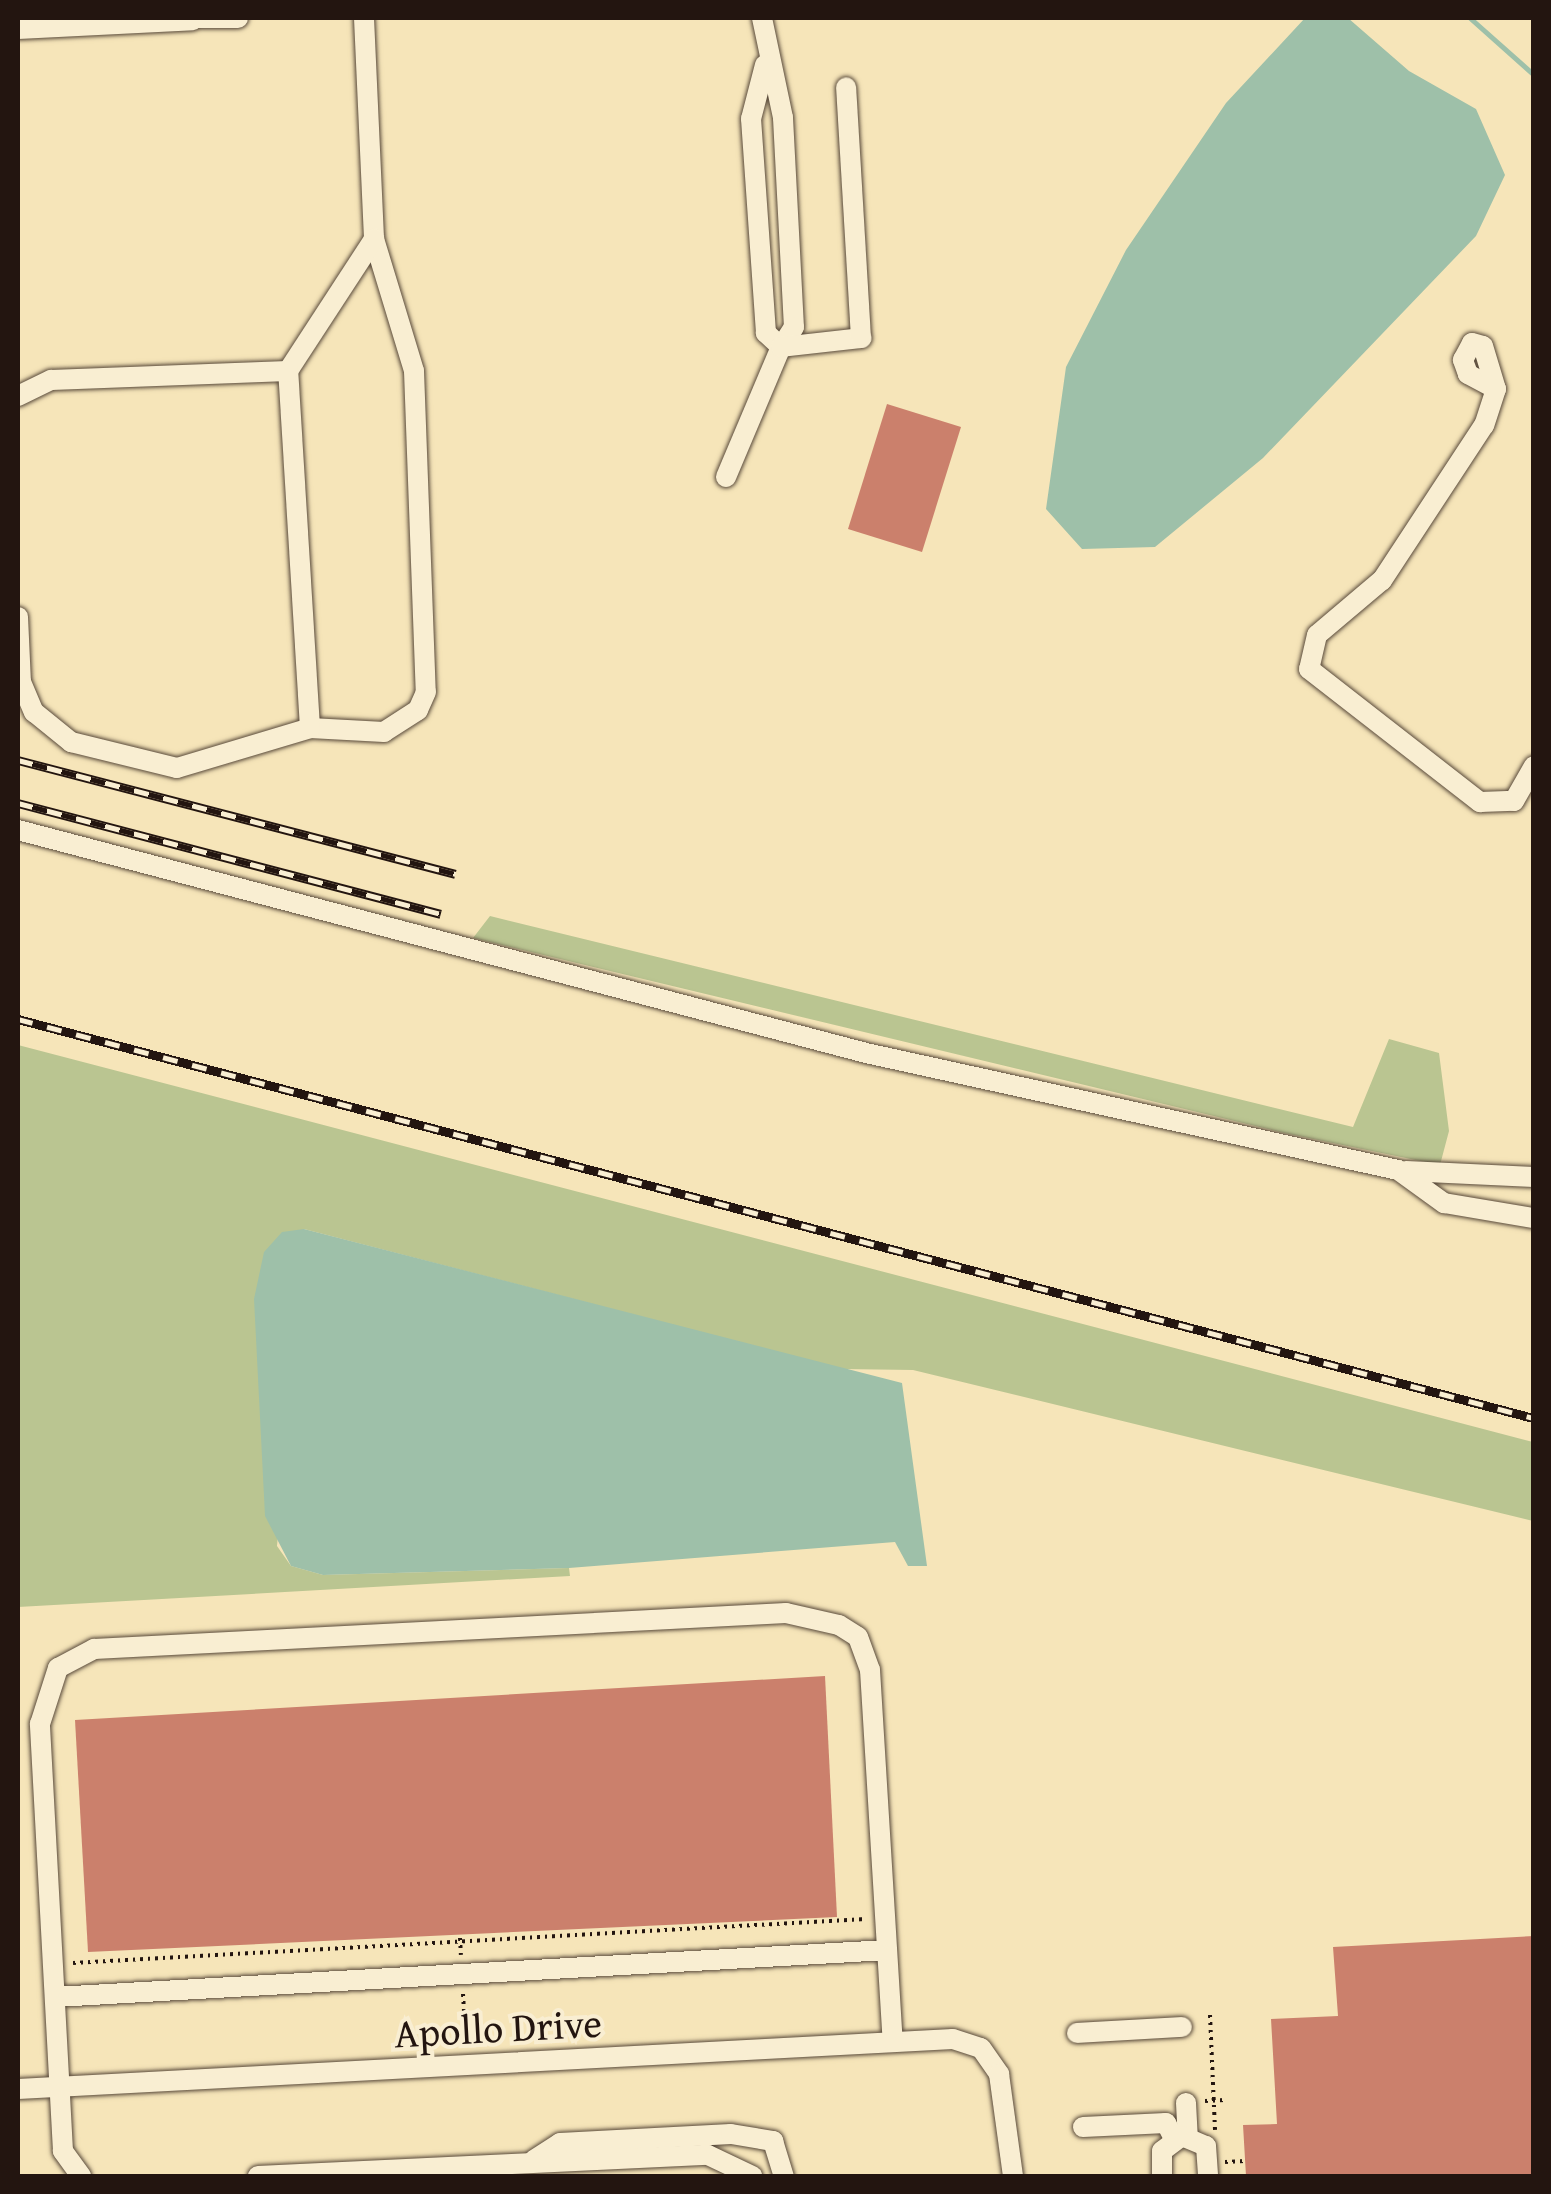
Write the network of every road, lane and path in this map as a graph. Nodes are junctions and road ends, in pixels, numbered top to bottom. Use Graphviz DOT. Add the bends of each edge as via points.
graph roads {
  1 [pos="238,18"];
  2 [pos="364,18"];
  3 [pos="762,18"];
  4 [pos="194,19"];
  5 [pos="18,29"];
  6 [pos="765,65"];
  7 [pos="846,87"];
  8 [pos="374,238"];
  9 [pos="781,347"];
  10 [pos="288,371"];
  11 [pos="1496,389"];
  12 [pos="18,396"];
  13 [pos="726,477"];
  14 [pos="18,617"];
  15 [pos="310,728"];
  16 [pos="1534,766"];
  17 [pos="18,830"];
  18 [pos="1398,1170"];
  19 [pos="1534,1177"];
  20 [pos="1534,1218"];
  21 [pos="885,1913"];
  22 [pos="460,1938"];
  23 [pos="460,1946"];
  24 [pos="887,1950"];
  25 [pos="53,1959"];
  26 [pos="462,1974"];
  27 [pos="55,1997"];
  28 [pos="1210,2015"];
  29 [pos="1182,2026"];
  30 [pos="1077,2032"];
  31 [pos="893,2041"];
  32 [pos="467,2064"];
  33 [pos="60,2086"];
  34 [pos="18,2089"];
  35 [pos="1186,2102"];
  36 [pos="1083,2127"];
  37 [pos="1181,2138"];
  38 [pos="1216,2138"];
  39 [pos="1245,2160"];
  40 [pos="530,2162"];
  41 [pos="1219,2165"];
  42 [pos="80,2176"];
  43 [pos="258,2176"];
  44 [pos="752,2176"];
  45 [pos="784,2176"];
  46 [pos="1013,2176"];
  47 [pos="1162,2176"];
  1 -- 4 [label="street"];
  2 -- 8 [label="street"];
  3 -- 6 [label="street"];
  4 -- 5 [label="street"];
  6 -- 9 [label="street" via="783,118 794,327"];
  6 -- 9 [label="street" via="751,119 766,333"];
  7 -- 9 [label="street" via="861,338"];
  8 -- 10 [label="street"];
  8 -- 15 [label="street" via="414,371 426,692 418,710 384,732"];
  9 -- 13 [label="street"];
  10 -- 12 [label="street" via="51,380"];
  10 -- 15 [label="street"];
  11 -- 16 [label="street" via="1484,425 1382,580 1317,635 1310,669 1480,802 1514,801"];
  14 -- 15 [label="street" via="22,682 34,712 71,742 177,768"];
  17 -- 18 [label="street" via="866,1053"];
  18 -- 19 [label="street"];
  18 -- 20 [label="street" via="1444,1203"];
  21 -- 23 [label="path" via="843,1926"];
  21 -- 24 [label="street"];
  21 -- 25 [label="street" via="870,1670 858,1638 839,1625 786,1613 94,1649 58,1668 40,1724"];
  22 -- 23 [label="path"];
  23 -- 25 [label="path" via="89,1966"];
  23 -- 26 [label="path"];
  24 -- 26 [label="street"];
  24 -- 31 [label="street"];
  25 -- 27 [label="street"];
  26 -- 27 [label="street"];
  26 -- 32 [label="path"];
  27 -- 33 [label="street"];
  28 -- 38 [label="path"];
  29 -- 30 [label="street"];
  31 -- 32 [label="street, Apollo Drive"];
  31 -- 46 [label="street, Apollo Drive" via="981,2048 999,2074"];
  32 -- 33 [label="street, Apollo Drive"];
  33 -- 34 [label="street, Apollo Drive"];
  33 -- 42 [label="street" via="62,2151"];
  35 -- 37 [label="street"];
  36 -- 37 [label="street" via="1166,2123"];
  37 -- 41 [label="street"];
  37 -- 47 [label="street" via="1159,2159"];
  39 -- 41 [label="path"];
  40 -- 43 [label="street"];
  40 -- 44 [label="street" via="708,2155"];
  40 -- 45 [label="street" via="560,2143 731,2134 773,2141"];
}
